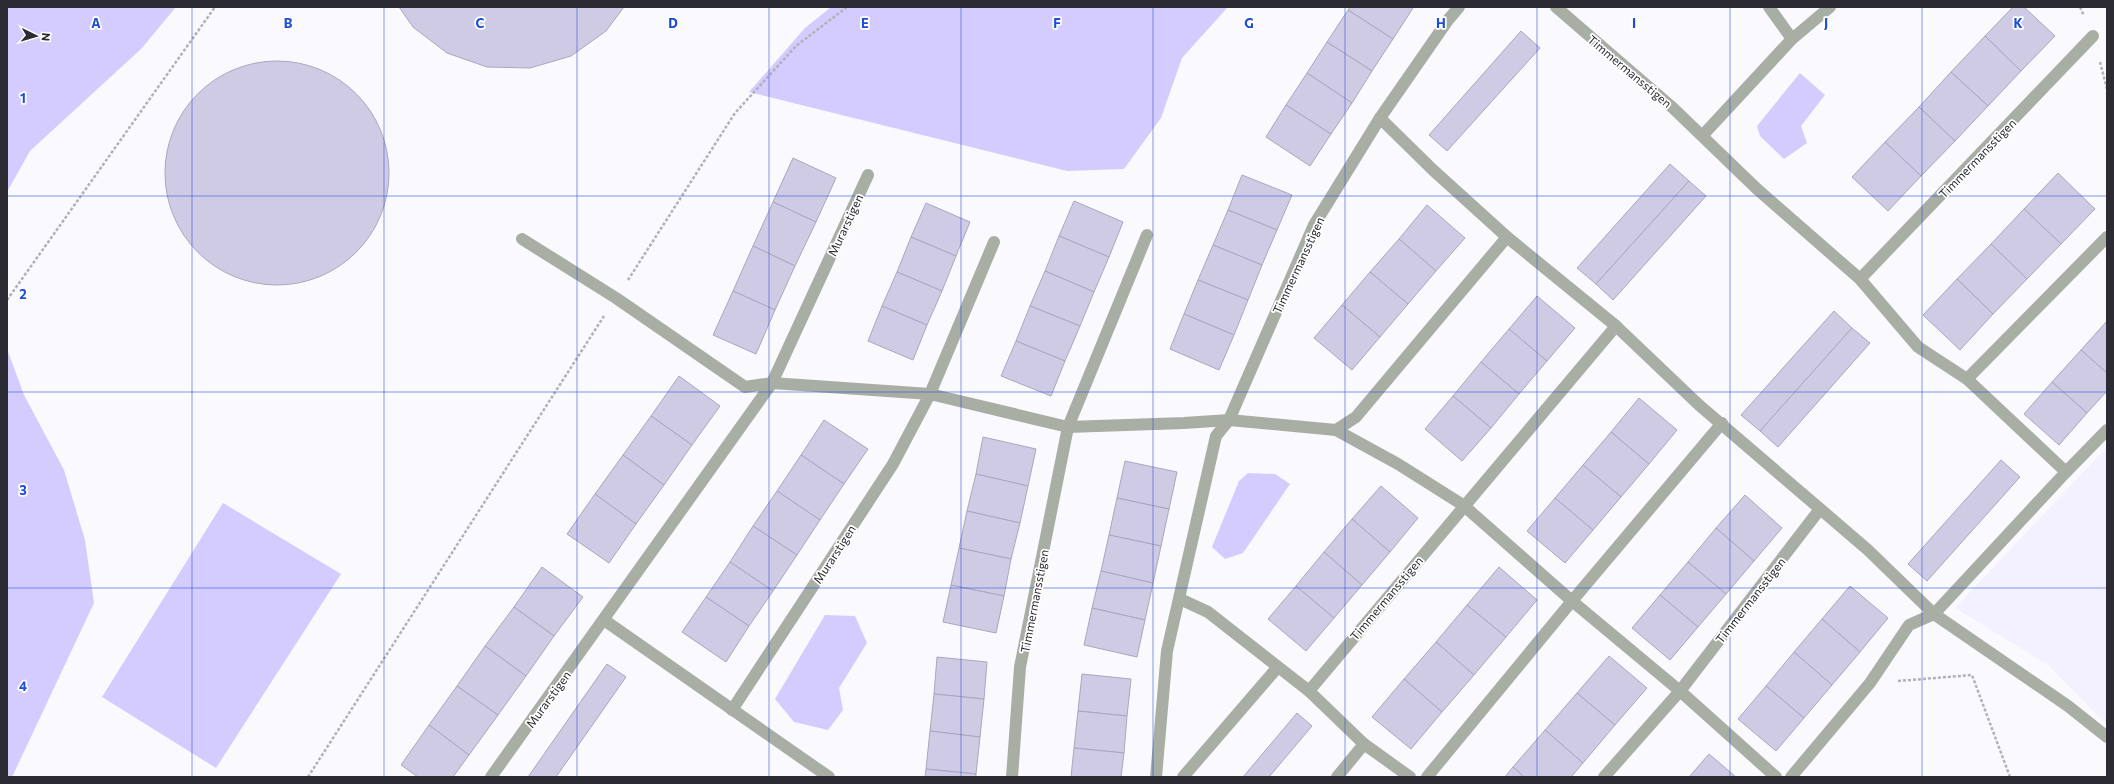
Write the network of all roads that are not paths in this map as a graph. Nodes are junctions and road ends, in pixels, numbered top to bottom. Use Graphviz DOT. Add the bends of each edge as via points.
graph roads {
  1 [pos="1459,7"];
  2 [pos="1556,7"];
  3 [pos="1769,7"];
  4 [pos="1830,7"];
  5 [pos="2094,36"];
  6 [pos="1792,39"];
  7 [pos="1380,118"];
  8 [pos="1703,135"];
  9 [pos="868,175"];
  10 [pos="1147,235"];
  11 [pos="1507,237"];
  12 [pos="2107,237"];
  13 [pos="522,239"];
  14 [pos="994,242"];
  15 [pos="1860,279"];
  16 [pos="1616,326"];
  17 [pos="1967,379"];
  18 [pos="772,383"];
  19 [pos="930,394"];
  20 [pos="1229,420"];
  21 [pos="1722,423"];
  22 [pos="1068,427"];
  23 [pos="1336,430"];
  24 [pos="2107,430"];
  25 [pos="2066,472"];
  26 [pos="1463,506"];
  27 [pos="1820,509"];
  28 [pos="1180,599"];
  29 [pos="1572,601"];
  30 [pos="1934,614"];
  31 [pos="604,620"];
  32 [pos="1277,668"];
  33 [pos="1680,691"];
  34 [pos="1308,692"];
  35 [pos="732,710"];
  36 [pos="2107,737"];
  37 [pos="1364,744"];
  38 [pos="491,777"];
  39 [pos="829,777"];
  40 [pos="1012,777"];
  41 [pos="1156,777"];
  42 [pos="1183,777"];
  43 [pos="1337,777"];
  44 [pos="1410,777"];
  45 [pos="1427,777"];
  46 [pos="1604,777"];
  47 [pos="1776,777"];
  48 [pos="1791,777"];
  1 -- 7 [label="street, Timmermansstigen"];
  2 -- 8 [label="street, Timmermansstigen"];
  3 -- 6 [label="street"];
  4 -- 6 [label="street"];
  5 -- 15 [label="street, Timmermansstigen"];
  6 -- 8 [label="street"];
  7 -- 11 [label="street"];
  7 -- 20 [label="street, Timmermansstigen" via="1314,225"];
  8 -- 15 [label="street, Timmermansstigen" via="1757,189"];
  9 -- 18 [label="street, Murarstigen"];
  10 -- 22 [label="street, Timmermansstigen"];
  11 -- 16 [label="street"];
  11 -- 23 [label="street" via="1356,417"];
  12 -- 17 [label="street"];
  13 -- 18 [label="street" via="616,298 746,387"];
  14 -- 19 [label="street, Murarstigen"];
  15 -- 17 [label="street, Timmermansstigen" via="1918,346"];
  16 -- 21 [label="street"];
  16 -- 26 [label="street, Timmermansstigen"];
  17 -- 25 [label="street, Timmermansstigen"];
  18 -- 19 [label="street"];
  18 -- 31 [label="street, Murarstigen"];
  19 -- 22 [label="street"];
  19 -- 35 [label="street, Murarstigen" via="893,464"];
  20 -- 22 [label="street"];
  20 -- 23 [label="street"];
  20 -- 28 [label="street, Timmermansstigen" via="1216,436"];
  21 -- 27 [label="street"];
  21 -- 29 [label="street"];
  22 -- 40 [label="street, Timmermansstigen" via="1020,667"];
  23 -- 26 [label="street" via="1398,464"];
  24 -- 25 [label="street"];
  25 -- 30 [label="street"];
  26 -- 29 [label="street"];
  26 -- 34 [label="street, Timmermansstigen"];
  27 -- 30 [label="street" via="1868,550"];
  27 -- 33 [label="street, Timmermansstigen"];
  28 -- 32 [label="street" via="1208,612"];
  28 -- 41 [label="street, Timmermansstigen" via="1168,651"];
  29 -- 33 [label="street"];
  29 -- 45 [label="street"];
  30 -- 36 [label="street" via="2068,706"];
  30 -- 48 [label="street" via="1909,625 1870,683"];
  31 -- 35 [label="street"];
  31 -- 38 [label="street, Murarstigen"];
  32 -- 34 [label="street"];
  32 -- 42 [label="street"];
  33 -- 46 [label="street, Timmermansstigen"];
  33 -- 47 [label="street"];
  34 -- 37 [label="street"];
  35 -- 39 [label="street"];
  37 -- 43 [label="street"];
  37 -- 44 [label="street"];
}
